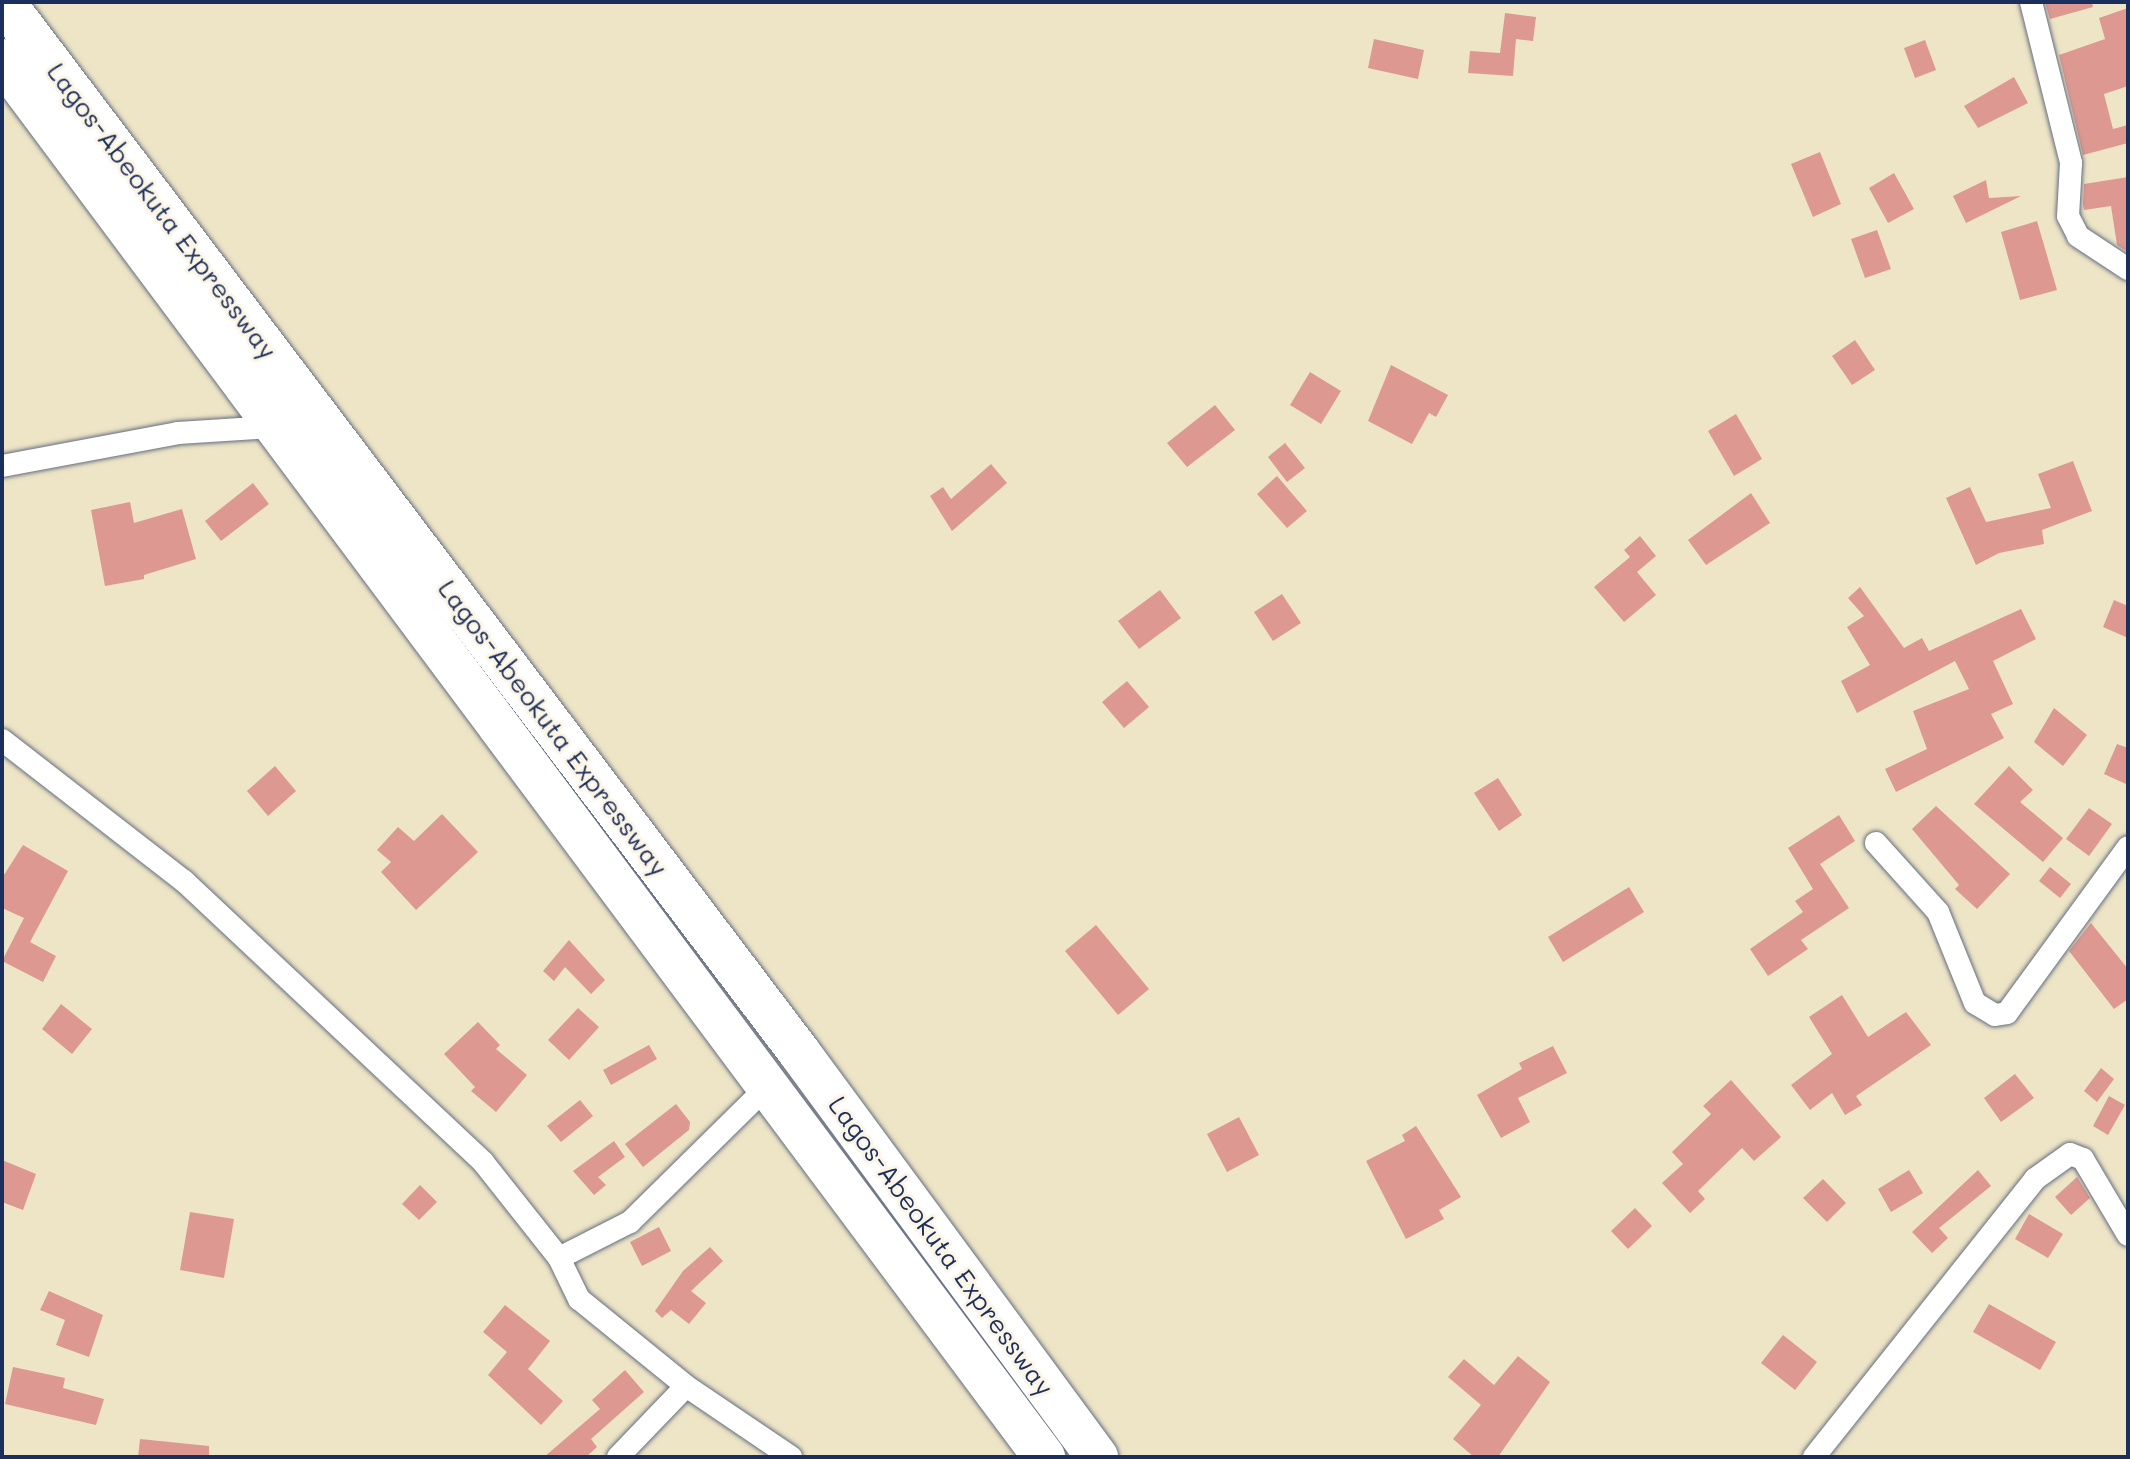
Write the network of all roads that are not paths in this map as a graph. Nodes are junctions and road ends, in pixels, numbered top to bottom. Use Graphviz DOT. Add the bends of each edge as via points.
graph roads {
  1 [pos="4,2"];
  2 [pos="2031,2"];
  3 [pos="2,60"];
  4 [pos="2128,269"];
  5 [pos="272,427"];
  6 [pos="2,466"];
  7 [pos="2,740"];
  8 [pos="1876,843"];
  9 [pos="2128,847"];
  10 [pos="767,1087"];
  11 [pos="2128,1235"];
  12 [pos="559,1258"];
  13 [pos="686,1386"];
  14 [pos="618,1457"];
  15 [pos="791,1457"];
  16 [pos="1044,1457"];
  17 [pos="1097,1457"];
  18 [pos="1814,1457"];
  1 -- 17 [label="highway, Lagos-Abeokuta Expressway" via="799,1052"];
  2 -- 4 [label="street" via="2071,163 2068,216 2078,236"];
  3 -- 5 [label="highway, Lagos-Abeokuta Expressway"];
  5 -- 6 [label="street" via="178,433"];
  5 -- 10 [label="highway, Lagos-Abeokuta Expressway"];
  7 -- 12 [label="street" via="184,881 483,1162"];
  8 -- 9 [label="street" via="1938,912 1975,1003 1995,1015 2007,1013"];
  10 -- 12 [label="street" via="630,1222"];
  10 -- 16 [label="highway, Lagos-Abeokuta Expressway"];
  11 -- 18 [label="street" via="2083,1159 2070,1154 2035,1179"];
  12 -- 13 [label="street" via="579,1299"];
  13 -- 14 [label="street"];
  13 -- 15 [label="street"];
}
